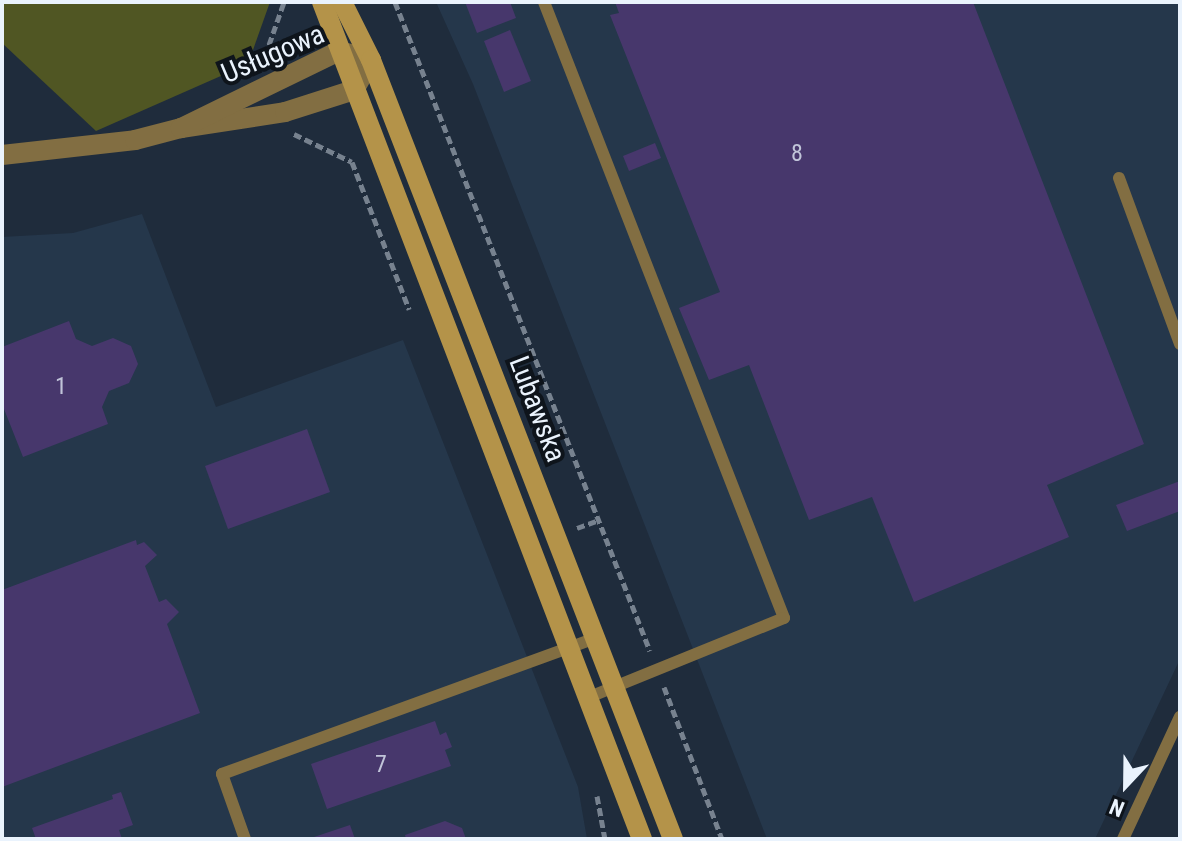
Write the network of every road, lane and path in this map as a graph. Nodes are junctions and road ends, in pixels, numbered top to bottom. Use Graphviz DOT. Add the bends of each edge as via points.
graph roads {
  1 [pos="284,2"];
  2 [pos="322,2"];
  3 [pos="342,2"];
  4 [pos="395,2"];
  5 [pos="544,2"];
  6 [pos="339,51"];
  7 [pos="371,60"];
  8 [pos="275,81"];
  9 [pos="354,90"];
  10 [pos="285,112"];
  11 [pos="181,128"];
  12 [pos="2,155"];
  13 [pos="1119,178"];
  14 [pos="415,323"];
  15 [pos="1180,344"];
  16 [pos="596,638"];
  17 [pos="570,647"];
  18 [pos="657,670"];
  19 [pos="616,686"];
  20 [pos="589,697"];
  21 [pos="1180,717"];
  22 [pos="595,785"];
  23 [pos="245,839"];
  24 [pos="605,839"];
  25 [pos="642,839"];
  26 [pos="673,839"];
  27 [pos="722,839"];
  28 [pos="1123,839"];
  1 -- 8 [label="path" via="265,56"];
  2 -- 6 [label="main road, Lubawska"];
  3 -- 7 [label="main road, Lubawska"];
  4 -- 18 [label="path"];
  5 -- 18 [label="lane" via="784,618"];
  6 -- 7 [label="street, Usługowa"];
  6 -- 8 [label="street, Usługowa"];
  6 -- 9 [label="main road, Lubawska"];
  7 -- 9 [label="street"];
  7 -- 16 [label="main road, Lubawska"];
  8 -- 11 [label="street, Usługowa"];
  9 -- 10 [label="street, Usługowa"];
  9 -- 17 [label="main road, Lubawska"];
  10 -- 11 [label="street, Usługowa"];
  10 -- 14 [label="path" via="293,133 352,162"];
  11 -- 12 [label="street, Usługowa" via="135,140"];
  13 -- 15 [label="lane"];
  16 -- 17 [label="lane"];
  16 -- 19 [label="main road, Lubawska"];
  17 -- 20 [label="main road, Lubawska"];
  17 -- 23 [label="lane" via="222,774"];
  18 -- 19 [label="lane"];
  18 -- 27 [label="path"];
  19 -- 20 [label="lane"];
  19 -- 26 [label="main road, Lubawska"];
  20 -- 25 [label="main road, Lubawska"];
  21 -- 28 [label="lane"];
  22 -- 24 [label="path"];
}
